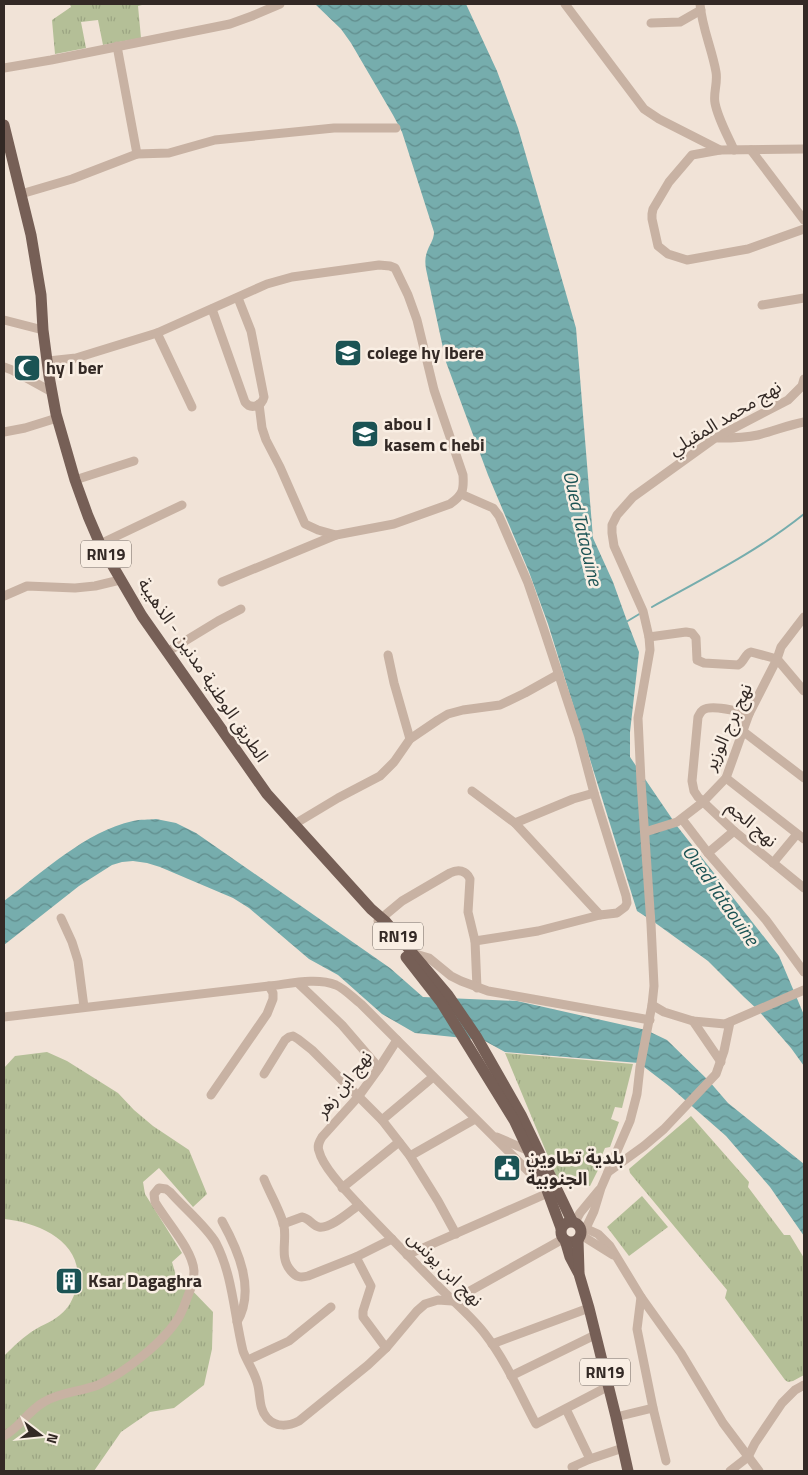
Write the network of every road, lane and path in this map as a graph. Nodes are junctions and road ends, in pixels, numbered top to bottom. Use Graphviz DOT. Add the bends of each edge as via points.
graph roads {
  1 [pos="280,4"];
  2 [pos="564,4"];
  3 [pos="701,7"];
  4 [pos="651,23"];
  5 [pos="117,46"];
  6 [pos="4,68"];
  7 [pos="4,125"];
  8 [pos="396,128"];
  9 [pos="720,150"];
  10 [pos="734,150"];
  11 [pos="751,150"];
  12 [pos="804,150"];
  13 [pos="136,154"];
  14 [pos="21,194"];
  15 [pos="804,220"];
  16 [pos="804,229"];
  17 [pos="238,298"];
  18 [pos="804,298"];
  19 [pos="762,305"];
  20 [pos="212,309"];
  21 [pos="4,320"];
  22 [pos="43,330"];
  23 [pos="157,333"];
  24 [pos="48,361"];
  25 [pos="4,367"];
  26 [pos="804,384"];
  27 [pos="52,392"];
  28 [pos="259,404"];
  29 [pos="192,407"];
  30 [pos="58,418"];
  31 [pos="804,422"];
  32 [pos="4,432"];
  33 [pos="715,438"];
  34 [pos="134,461"];
  35 [pos="75,480"];
  36 [pos="461,494"];
  37 [pos="182,505"];
  38 [pos="336,535"];
  39 [pos="100,544"];
  40 [pos="120,580"];
  41 [pos="222,582"];
  42 [pos="4,596"];
  43 [pos="241,609"];
  44 [pos="804,617"];
  45 [pos="648,637"];
  46 [pos="167,652"];
  47 [pos="388,655"];
  48 [pos="777,659"];
  49 [pos="559,674"];
  50 [pos="804,691"];
  51 [pos="749,714"];
  52 [pos="744,732"];
  53 [pos="410,739"];
  54 [pos="726,778"];
  55 [pos="804,778"];
  56 [pos="472,791"];
  57 [pos="594,793"];
  58 [pos="703,802"];
  59 [pos="679,820"];
  60 [pos="515,823"];
  61 [pos="294,824"];
  62 [pos="734,831"];
  63 [pos="645,832"];
  64 [pos="801,836"];
  65 [pos="708,853"];
  66 [pos="773,863"];
  67 [pos="804,887"];
  68 [pos="600,915"];
  69 [pos="61,918"];
  70 [pos="380,919"];
  71 [pos="475,941"];
  72 [pos="412,953"];
  73 [pos="419,966"];
  74 [pos="804,972"];
  75 [pos="298,983"];
  76 [pos="269,986"];
  77 [pos="477,988"];
  78 [pos="803,990"];
  79 [pos="652,1005"];
  80 [pos="84,1007"];
  81 [pos="4,1017"];
  82 [pos="693,1021"];
  83 [pos="730,1022"];
  84 [pos="648,1025"];
  85 [pos="397,1040"];
  86 [pos="721,1062"];
  87 [pos="378,1068"];
  88 [pos="264,1074"];
  89 [pos="433,1077"];
  90 [pos="211,1096"];
  91 [pos="358,1096"];
  92 [pos="475,1119"];
  93 [pos="382,1120"];
  94 [pos="518,1121"];
  95 [pos="488,1132"];
  96 [pos="501,1139"];
  97 [pos="399,1142"];
  98 [pos="318,1148"];
  99 [pos="533,1150"];
  100 [pos="410,1156"];
  101 [pos="608,1172"];
  102 [pos="264,1179"];
  103 [pos="342,1188"];
  104 [pos="548,1191"];
  105 [pos="359,1205"];
  106 [pos="222,1221"];
  107 [pos="283,1224"];
  108 [pos="579,1229"];
  109 [pos="456,1234"];
  110 [pos="563,1236"];
  111 [pos="392,1239"];
  112 [pos="407,1255"];
  113 [pos="356,1257"];
  114 [pos="579,1274"];
  115 [pos="641,1296"];
  116 [pos="452,1301"];
  117 [pos="331,1307"];
  118 [pos="589,1308"];
  119 [pos="237,1322"];
  120 [pos="596,1335"];
  121 [pos="492,1344"];
  122 [pos="386,1348"];
  123 [pos="248,1360"];
  124 [pos="511,1376"];
  125 [pos="804,1384"];
  126 [pos="609,1386"];
  127 [pos="653,1408"];
  128 [pos="566,1409"];
  129 [pos="616,1417"];
  130 [pos="4,1436"];
  131 [pos="623,1448"];
  132 [pos="748,1457"];
  133 [pos="590,1459"];
  134 [pos="666,1461"];
  135 [pos="573,1469"];
  136 [pos="628,1471"];
  137 [pos="730,1471"];
  138 [pos="759,1471"];
  1 -- 5 [label="street" via="230,24"];
  2 -- 9 [label="street" via="644,109"];
  3 -- 4 [label="street" via="680,22"];
  3 -- 10 [label="street" via="716,71 714,101"];
  5 -- 6 [label="street"];
  5 -- 13 [label="street"];
  7 -- 14 [label="main road, الطريق الوطنية مدنين - الذهيبة / RN19"];
  8 -- 13 [label="street" via="334,128 236,137 169,153"];
  9 -- 10 [label="street"];
  9 -- 16 [label="street" via="692,155 668,182 652,214 658,246 668,254 687,260 748,249"];
  10 -- 11 [label="street"];
  11 -- 12 [label="street"];
  11 -- 15 [label="street"];
  13 -- 14 [label="street" via="72,179"];
  14 -- 22 [label="main road, الطريق الوطنية مدنين - الذهيبة / RN19" via="41,295"];
  17 -- 20 [label="street"];
  17 -- 28 [label="street" via="251,331 264,394"];
  17 -- 36 [label="street" via="267,284 292,277 379,265 395,268 417,320 434,390 463,475"];
  18 -- 19 [label="street"];
  20 -- 23 [label="street"];
  20 -- 28 [label="street" via="245,402 249,406"];
  21 -- 22 [label="street"];
  22 -- 24 [label="main road, الطريق الوطنية مدنين - الذهيبة / RN19"];
  23 -- 24 [label="street" via="76,358"];
  23 -- 29 [label="street"];
  24 -- 27 [label="main road, الطريق الوطنية مدنين - الذهيبة / RN19"];
  25 -- 27 [label="street"];
  26 -- 33 [label="street, نهج محمد المقبلي" via="788,400"];
  27 -- 30 [label="main road, الطريق الوطنية مدنين - الذهيبة / RN19"];
  28 -- 38 [label="street" via="266,440 304,524"];
  30 -- 32 [label="street"];
  30 -- 35 [label="main road, الطريق الوطنية مدنين - الذهيبة / RN19"];
  31 -- 33 [label="street" via="755,436"];
  33 -- 45 [label="street, نهج محمد المقبلي" via="633,497 617,514 612,525 614,546 643,610"];
  34 -- 35 [label="street"];
  35 -- 39 [label="main road, الطريق الوطنية مدنين - الذهيبة / RN19"];
  36 -- 38 [label="street" via="450,504 394,524"];
  36 -- 49 [label="street" via="493,508 499,516 528,583"];
  37 -- 39 [label="street"];
  38 -- 41 [label="street"];
  39 -- 40 [label="main road, الطريق الوطنية مدنين - الذهيبة / RN19"];
  40 -- 42 [label="street" via="75,588 27,586"];
  40 -- 46 [label="main road, الطريق الوطنية مدنين - الذهيبة / RN19"];
  43 -- 46 [label="street"];
  44 -- 48 [label="street, نهج برج الوزير" via="784,642"];
  45 -- 48 [label="street" via="692,633 696,638 698,660 704,663 738,665 751,652"];
  45 -- 63 [label="street, نهج محمد المقبلي" via="650,650 638,718"];
  46 -- 61 [label="main road, الطريق الوطنية مدنين - الذهيبة / RN19" via="267,794"];
  47 -- 53 [label="street"];
  48 -- 50 [label="street"];
  48 -- 51 [label="street, نهج برج الوزير"];
  49 -- 53 [label="street" via="500,705 448,714"];
  49 -- 57 [label="street"];
  51 -- 52 [label="street, نهج برج الوزير"];
  51 -- 58 [label="street" via="716,708 704,709 698,717 692,781 694,791"];
  52 -- 54 [label="street, نهج برج الوزير"];
  52 -- 55 [label="street"];
  53 -- 61 [label="street" via="380,776"];
  54 -- 58 [label="street, نهج برج الوزير"];
  54 -- 64 [label="street"];
  56 -- 60 [label="street"];
  57 -- 60 [label="street"];
  57 -- 68 [label="street" via="627,903 617,913"];
  58 -- 59 [label="street, نهج برج الوزير"];
  58 -- 62 [label="street, نهج الجم"];
  59 -- 63 [label="street"];
  59 -- 65 [label="street"];
  60 -- 68 [label="street"];
  61 -- 70 [label="main road, الطريق الوطنية مدنين - الذهيبة / RN19"];
  62 -- 65 [label="street"];
  62 -- 66 [label="street, نهج الجم"];
  63 -- 79 [label="street, نهج محمد المقبلي" via="654,986"];
  64 -- 66 [label="street"];
  65 -- 74 [label="street" via="766,920"];
  66 -- 67 [label="street, نهج الجم"];
  68 -- 71 [label="street" via="538,931"];
  69 -- 80 [label="street" via="78,961"];
  70 -- 71 [label="street" via="402,901 460,870 470,879 468,912"];
  70 -- 72 [label="main road, الطريق الوطنية مدنين - الذهيبة / RN19"];
  70 -- 73 [label="main road, الطريق الوطنية مدنين - الذهيبة / RN19"];
  71 -- 77 [label="street"];
  72 -- 73 [label="main road, الطريق الوطنية مدنين - الذهيبة / RN19"];
  72 -- 77 [label="street" via="429,958 451,976"];
  73 -- 94 [label="main road, الطريق الوطنية مدنين - الذهيبة / RN19" via="448,995 476,1036"];
  75 -- 76 [label="street"];
  75 -- 85 [label="street" via="326,983 345,990"];
  75 -- 87 [label="street" via="342,1025"];
  76 -- 80 [label="street"];
  76 -- 90 [label="street" via="273,999 267,1014"];
  77 -- 84 [label="street"];
  78 -- 83 [label="street"];
  79 -- 82 [label="street"];
  79 -- 84 [label="street, نهج محمد المقبلي"];
  80 -- 81 [label="street"];
  82 -- 83 [label="street"];
  82 -- 86 [label="street"];
  83 -- 86 [label="street"];
  84 -- 101 [label="street, نهج محمد المقبلي" via="630,1121"];
  85 -- 87 [label="street, نهج ابن زهر"];
  85 -- 89 [label="street"];
  86 -- 101 [label="street" via="711,1080 664,1129"];
  87 -- 91 [label="street, نهج ابن زهر"];
  88 -- 91 [label="street" via="285,1040 293,1036 312,1050"];
  89 -- 92 [label="street"];
  89 -- 93 [label="street"];
  91 -- 93 [label="street"];
  91 -- 98 [label="street, نهج ابن زهر" via="322,1137"];
  92 -- 95 [label="street"];
  92 -- 100 [label="street"];
  93 -- 97 [label="street"];
  94 -- 96 [label="street" via="515,1132 509,1138"];
  94 -- 99 [label="main road, الطريق الوطنية مدنين - الذهيبة / RN19"];
  95 -- 96 [label="street"];
  95 -- 104 [label="street"];
  96 -- 99 [label="street"];
  97 -- 100 [label="street"];
  97 -- 103 [label="street"];
  98 -- 103 [label="street, نهج ابن يونس"];
  99 -- 104 [label="main road, الطريق الوطنية مدنين - الذهيبة / RN19"];
  99 -- 108 [label="main road, الطريق الوطنية مدنين - الذهيبة / RN19"];
  100 -- 109 [label="street"];
  101 -- 108 [label="street, نهج محمد المقبلي" via="580,1214"];
  102 -- 107 [label="street"];
  103 -- 105 [label="street, نهج ابن يونس"];
  104 -- 109 [label="street"];
  104 -- 110 [label="main road, الطريق الوطنية مدنين - الذهيبة / RN19"];
  105 -- 107 [label="street" via="325,1226 317,1226 302,1216"];
  105 -- 111 [label="street, نهج ابن يونس"];
  106 -- 119 [label="street" via="232,1241 246,1287 242,1313"];
  107 -- 113 [label="street" via="284,1258 296,1276 308,1276"];
  108 -- 110 [label="main road" via="573,1242"];
  108 -- 110 [label="main road" via="567,1222"];
  108 -- 114 [label="main road, الطريق الوطنية مدنين - الذهيبة / RN19"];
  108 -- 115 [label="street" via="616,1257"];
  109 -- 112 [label="street"];
  110 -- 114 [label="main road, الطريق الوطنية مدنين - الذهيبة / RN19"];
  110 -- 116 [label="street"];
  111 -- 112 [label="street, نهج ابن يونس"];
  111 -- 113 [label="street"];
  112 -- 116 [label="street, نهج ابن يونس"];
  113 -- 122 [label="street" via="371,1286 362,1314"];
  114 -- 118 [label="main road, الطريق الوطنية مدنين - الذهيبة / RN19"];
  115 -- 127 [label="street" via="637,1329"];
  115 -- 132 [label="street"];
  116 -- 121 [label="street, نهج ابن يونس" via="472,1318"];
  116 -- 122 [label="street" via="438,1300 425,1304"];
  117 -- 123 [label="street" via="288,1341"];
  118 -- 120 [label="main road, الطريق الوطنية مدنين - الذهيبة / RN19"];
  118 -- 121 [label="street"];
  119 -- 123 [label="street"];
  119 -- 130 [label="street" via="230,1282 211,1235 170,1192 159,1188 154,1194 155,1202 187,1250 194,1271 193,1283 179,1317 141,1357 99,1384 42,1402"];
  120 -- 124 [label="street"];
  120 -- 126 [label="main road, الطريق الوطنية مدنين - الذهيبة / RN19"];
  121 -- 124 [label="street, نهج ابن يونس"];
  122 -- 123 [label="street" via="299,1421 282,1426 267,1418 260,1406 256,1377"];
  124 -- 128 [label="street, نهج ابن يونس" via="536,1424"];
  125 -- 132 [label="street" via="782,1403"];
  126 -- 128 [label="street"];
  126 -- 129 [label="main road, الطريق الوطنية مدنين - الذهيبة / RN19"];
  127 -- 129 [label="street"];
  127 -- 134 [label="street"];
  128 -- 133 [label="street"];
  129 -- 131 [label="main road, الطريق الوطنية مدنين - الذهيبة / RN19"];
  131 -- 133 [label="street"];
  131 -- 136 [label="main road, الطريق الوطنية مدنين - الذهيبة / RN19"];
  132 -- 137 [label="street"];
  132 -- 138 [label="street"];
  133 -- 135 [label="street"];
}
